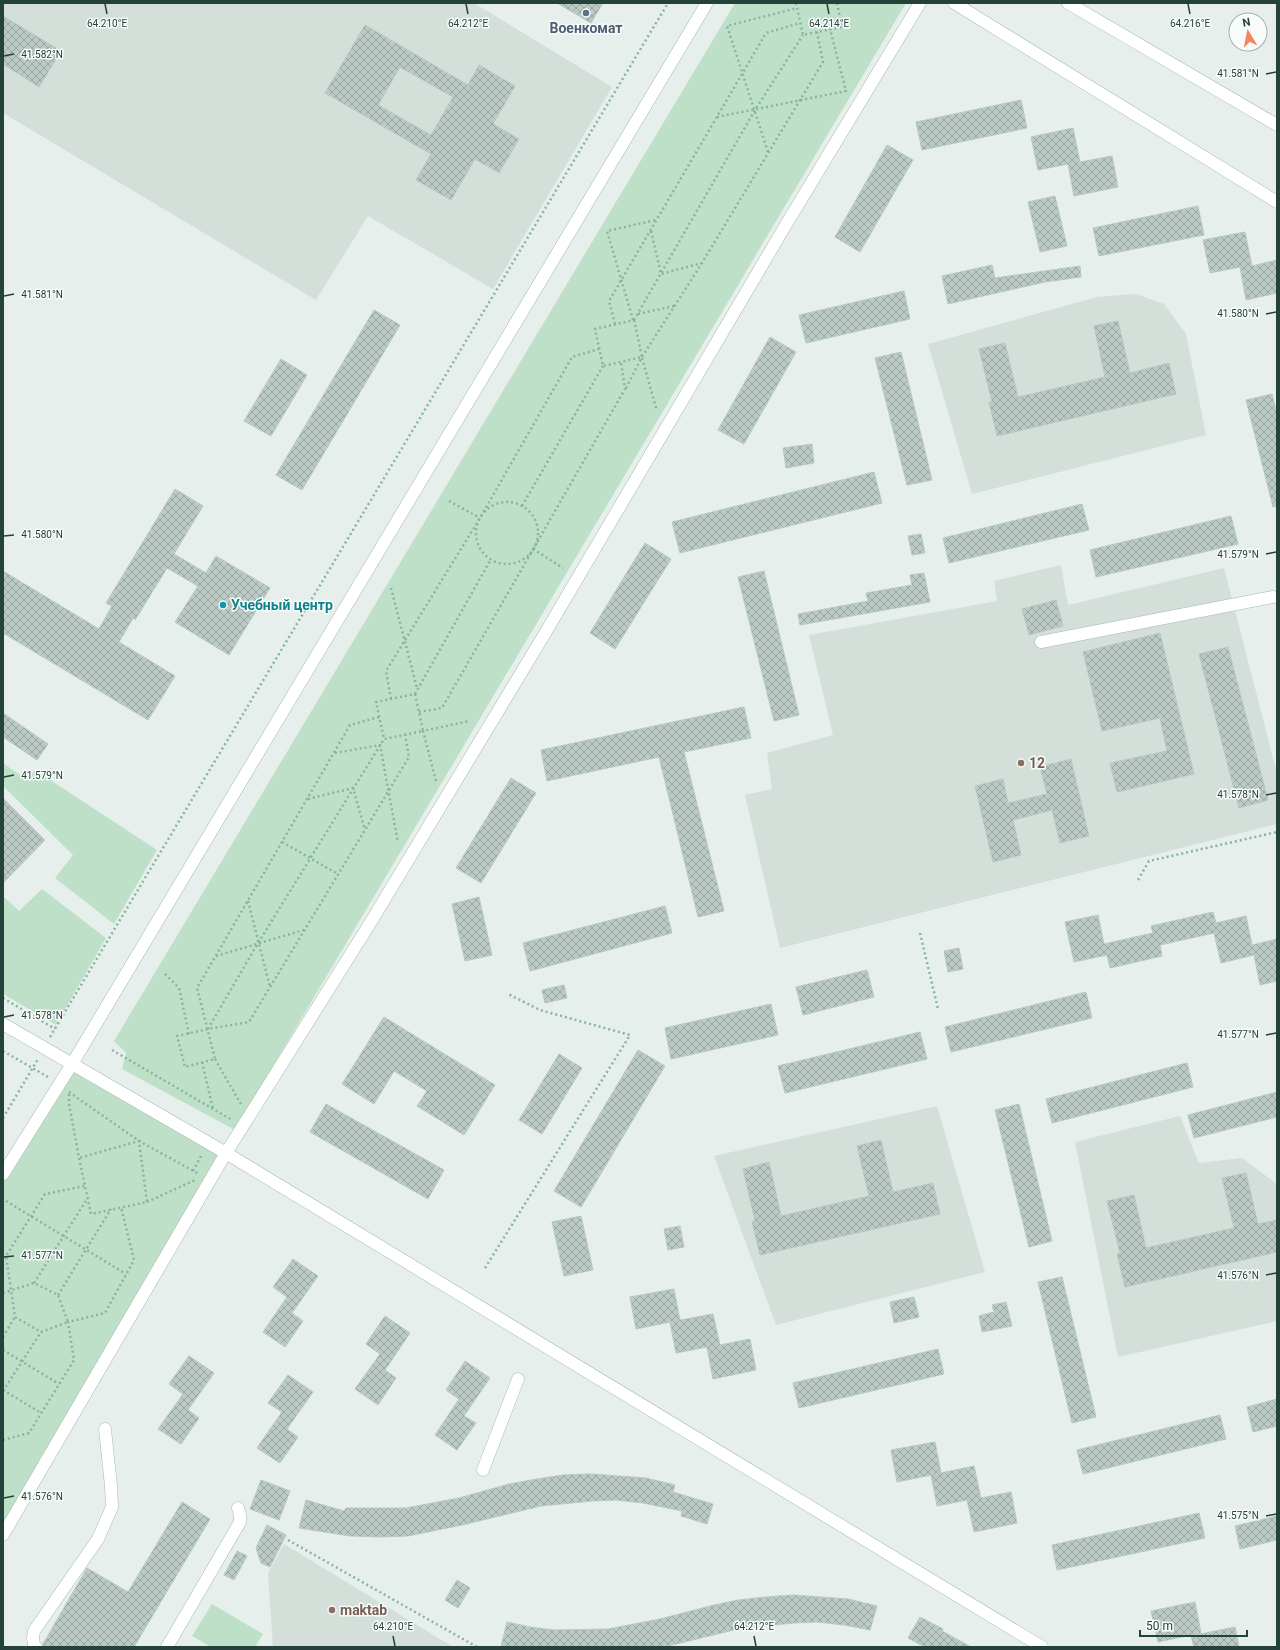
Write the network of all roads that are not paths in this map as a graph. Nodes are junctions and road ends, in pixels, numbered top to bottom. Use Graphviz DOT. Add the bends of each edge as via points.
graph roads {
  1 [pos="707,3"];
  2 [pos="920,3"];
  3 [pos="954,3"];
  4 [pos="1068,3"];
  5 [pos="1277,125"];
  6 [pos="1277,202"];
  7 [pos="1274,597"];
  8 [pos="1041,642"];
  9 [pos="3,1024"];
  10 [pos="72,1064"];
  11 [pos="226,1153"];
  12 [pos="3,1174"];
  13 [pos="518,1379"];
  14 [pos="105,1429"];
  15 [pos="483,1470"];
  16 [pos="238,1508"];
  17 [pos="3,1535"];
  18 [pos="36,1647"];
  19 [pos="167,1647"];
  20 [pos="1042,1647"];
  1 -- 10 [label="street"];
  2 -- 11 [label="street" via="536,649 369,925"];
  3 -- 6 [label="street"];
  4 -- 5 [label="street"];
  7 -- 8 [label="street"];
  9 -- 10 [label="street"];
  10 -- 11 [label="street"];
  10 -- 12 [label="street"];
  11 -- 17 [label="street"];
  11 -- 20 [label="street"];
  13 -- 15 [label="street"];
  14 -- 18 [label="street" via="112,1507 98,1539 34,1631"];
  16 -- 19 [label="street" via="240,1522"];
}
